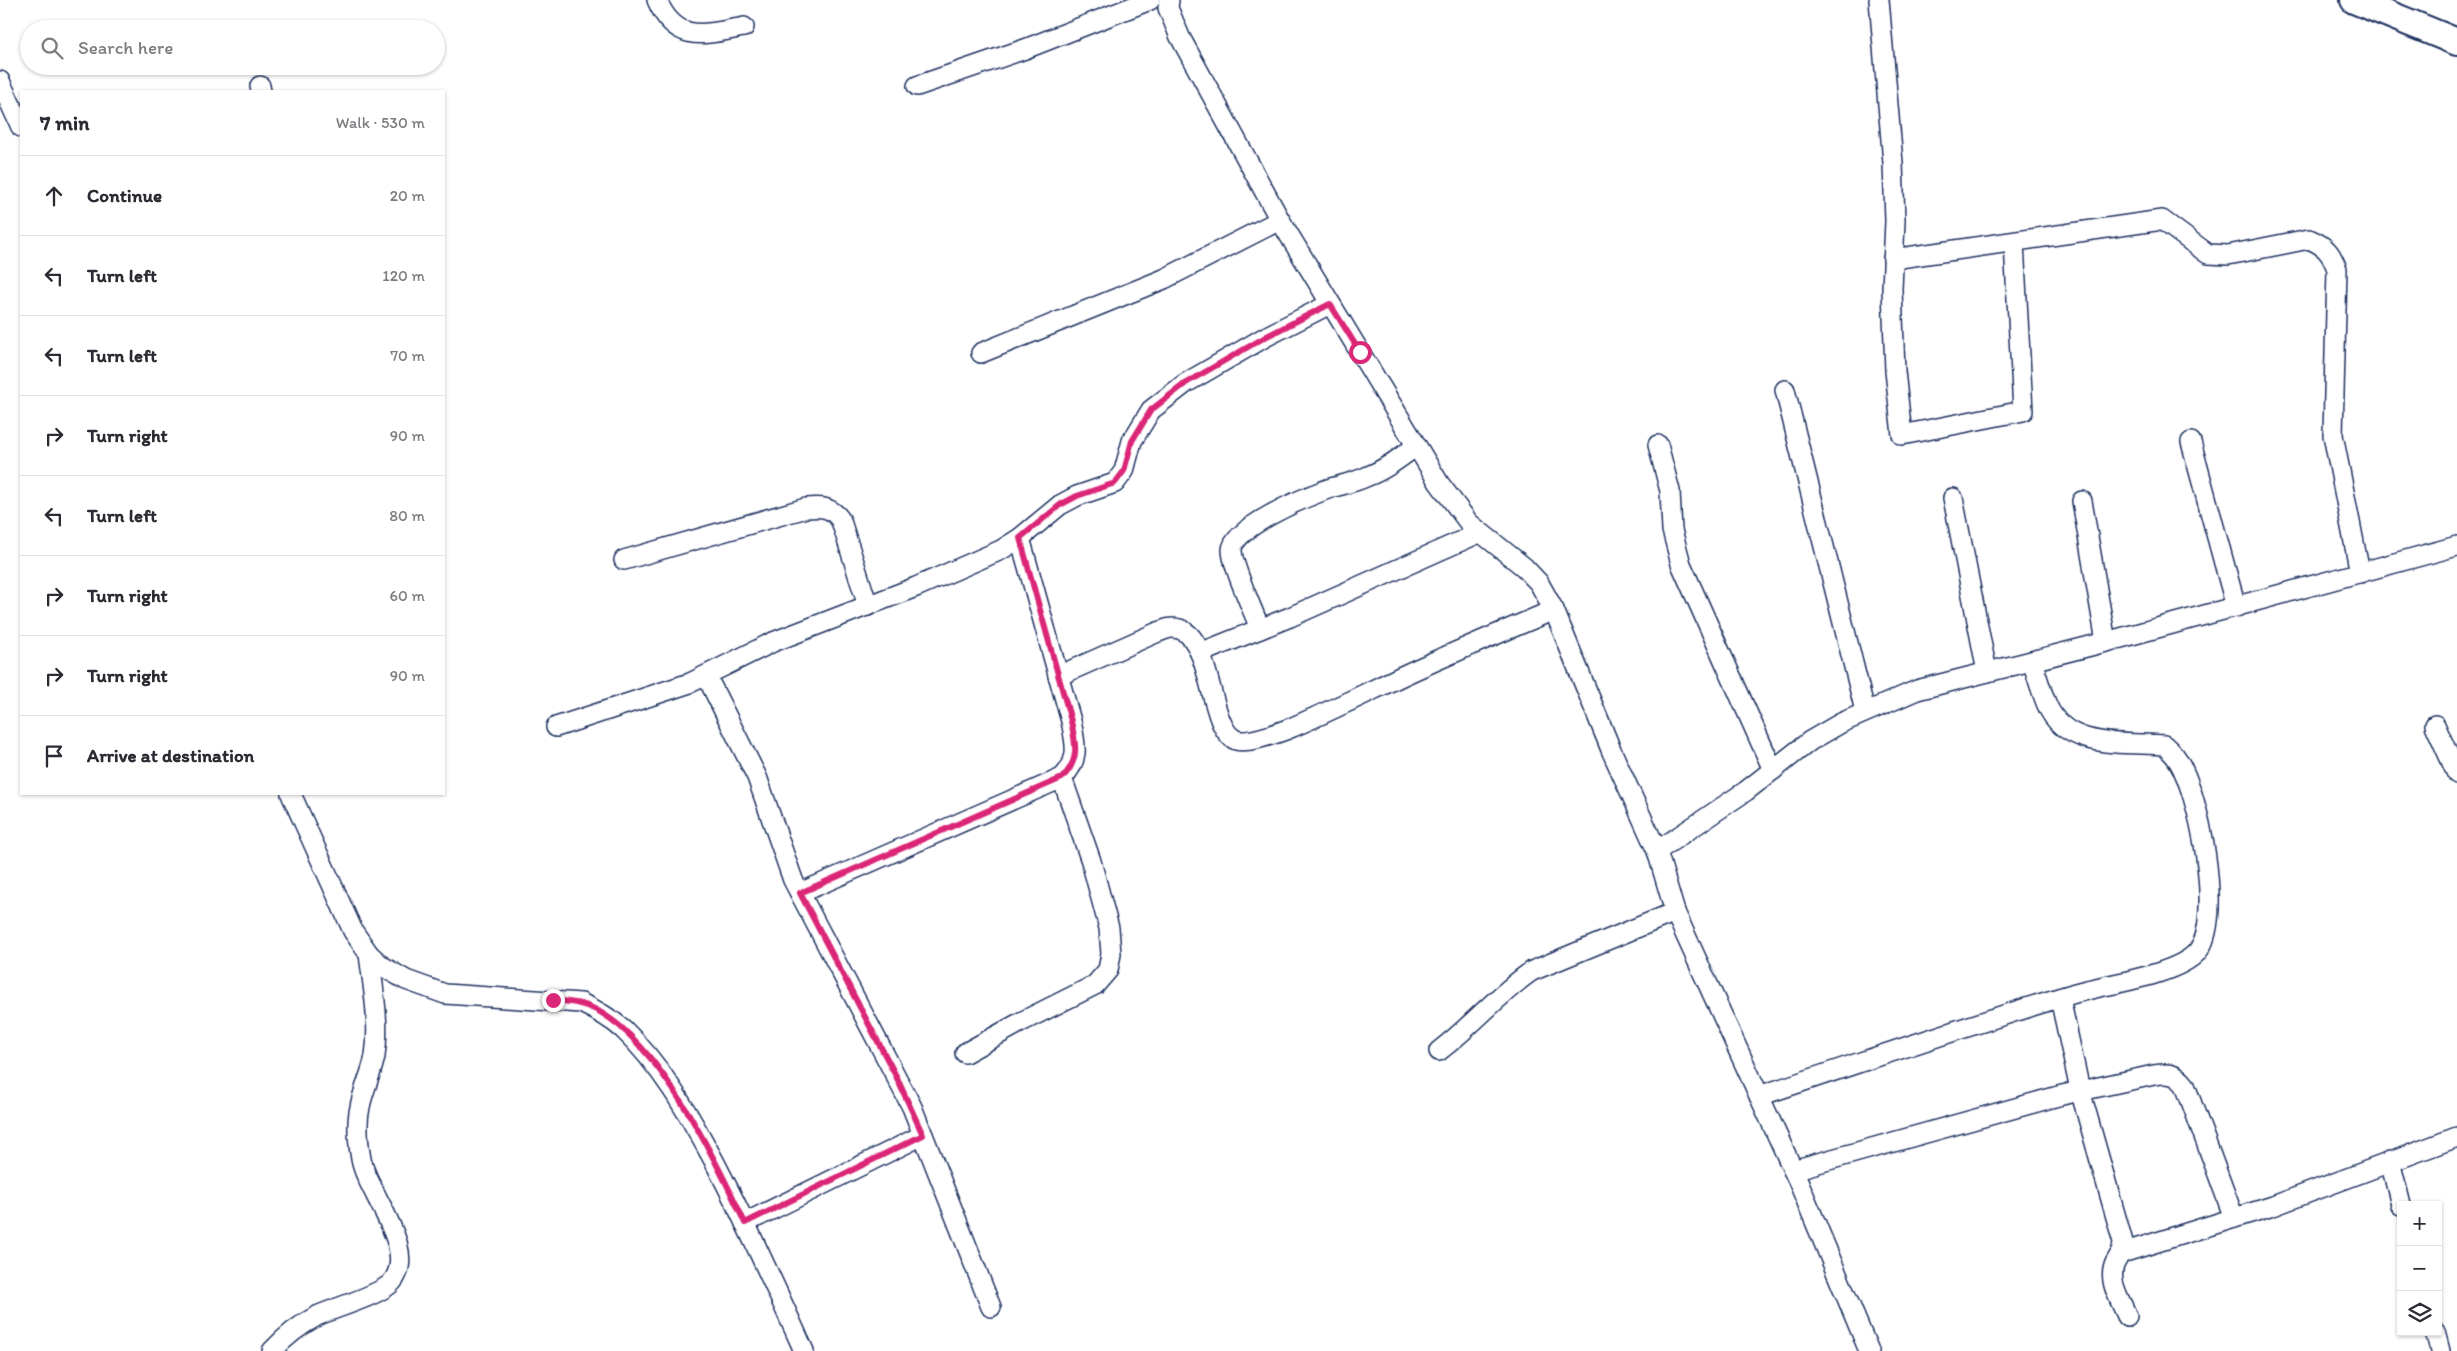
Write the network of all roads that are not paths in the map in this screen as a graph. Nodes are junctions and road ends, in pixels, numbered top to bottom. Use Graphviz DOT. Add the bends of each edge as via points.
graph roads {
  1 [pos="656,0"];
  2 [pos="1150,0"];
  3 [pos="1168,0"];
  4 [pos="1879,0"];
  5 [pos="2354,0"];
  6 [pos="744,27"];
  7 [pos="2457,42"];
  8 [pos="0,80"];
  9 [pos="918,86"];
  10 [pos="20,125"];
  11 [pos="1280,220"];
  12 [pos="2014,243"];
  13 [pos="1893,259"];
  14 [pos="1330,304"];
  15 [pos="981,353"];
  16 [pos="1785,390"];
  17 [pos="2191,442"];
  18 [pos="1658,445"];
  19 [pos="1416,446"];
  20 [pos="1953,498"];
  21 [pos="2082,501"];
  22 [pos="1479,533"];
  23 [pos="1020,538"];
  24 [pos="2457,546"];
  25 [pos="624,560"];
  26 [pos="2360,573"];
  27 [pos="868,606"];
  28 [pos="2236,606"];
  29 [pos="1554,610"];
  30 [pos="1260,629"];
  31 [pos="2106,642"];
  32 [pos="1200,653"];
  33 [pos="2032,661"];
  34 [pos="1987,672"];
  35 [pos="1058,676"];
  36 [pos="707,677"];
  37 [pos="1865,712"];
  38 [pos="2434,725"];
  39 [pos="556,726"];
  40 [pos="1773,770"];
  41 [pos="2457,774"];
  42 [pos="1062,778"];
  43 [pos="291,795"];
  44 [pos="1656,851"];
  45 [pos="800,893"];
  46 [pos="1675,912"];
  47 [pos="369,954"];
  48 [pos="2060,998"];
  49 [pos="1439,1051"];
  50 [pos="965,1053"];
  51 [pos="2080,1090"];
  52 [pos="1759,1096"];
  53 [pos="923,1135"];
  54 [pos="2457,1137"];
  55 [pos="2390,1161"];
  56 [pos="1792,1170"];
  57 [pos="2400,1201"];
  58 [pos="2234,1218"];
  59 [pos="745,1223"];
  60 [pos="2122,1253"];
  61 [pos="991,1307"];
  62 [pos="2127,1316"];
  63 [pos="2436,1336"];
  64 [pos="272,1351"];
  65 [pos="804,1351"];
  66 [pos="1869,1351"];
  67 [pos="2440,1351"];
  1 -- 6 [label="street" via="669,21 679,30 693,35"];
  2 -- 9 [label="street"];
  3 -- 11 [label="street" via="1180,37"];
  4 -- 13 [label="street" via="1894,171"];
  5 -- 7 [label="main road"];
  8 -- 10 [label="street"];
  11 -- 14 [label="street"];
  11 -- 15 [label="street" via="1164,279"];
  12 -- 13 [label="street"];
  12 -- 13 [label="street" via="2023,411 1902,435 1895,371"];
  12 -- 26 [label="street" via="2162,220 2208,254 2228,255 2309,239 2331,252 2337,269 2338,289 2334,328 2333,435"];
  14 -- 19 [label="street"];
  14 -- 23 [label="street" via="1267,336 1180,388 1151,410 1132,441 1124,471 1115,483 1060,505"];
  16 -- 37 [label="street"];
  17 -- 28 [label="street"];
  18 -- 40 [label="street" via="1670,491 1672,530 1681,564"];
  19 -- 22 [label="street" via="1439,483"];
  19 -- 30 [label="street" via="1391,465 1306,498 1238,538 1232,550"];
  20 -- 34 [label="street"];
  21 -- 31 [label="street"];
  22 -- 29 [label="street" via="1539,582"];
  22 -- 30 [label="street"];
  23 -- 27 [label="street" via="1000,550"];
  23 -- 35 [label="street"];
  24 -- 26 [label="street"];
  25 -- 27 [label="street" via="806,508 824,506 836,513 841,521"];
  26 -- 28 [label="street"];
  27 -- 36 [label="street" via="773,642"];
  28 -- 31 [label="street"];
  29 -- 32 [label="street" via="1288,729 1248,740 1237,740 1228,733"];
  29 -- 44 [label="street"];
  30 -- 32 [label="street"];
  31 -- 33 [label="street"];
  32 -- 35 [label="street" via="1193,639 1183,630 1171,628"];
  33 -- 34 [label="street"];
  33 -- 48 [label="street" via="2048,707 2060,725 2071,734 2097,741 2164,745 2175,756 2185,775 2201,827 2206,859 2210,909 2206,935 2197,952 2182,964 2165,970"];
  34 -- 37 [label="street" via="1918,690"];
  35 -- 42 [label="street" via="1075,741 1071,768"];
  36 -- 39 [label="street"];
  36 -- 45 [label="street" via="757,777"];
  37 -- 40 [label="street" via="1810,741"];
  38 -- 41 [label="street"];
  40 -- 44 [label="street"];
  42 -- 45 [label="street"];
  42 -- 50 [label="street" via="1105,913 1111,954 1108,970 1094,985"];
  43 -- 47 [label="street" via="353,931"];
  44 -- 46 [label="street"];
  45 -- 53 [label="street" via="896,1076"];
  46 -- 49 [label="street" via="1532,971"];
  46 -- 52 [label="street"];
  47 -- 59 [label="street" via="406,980 445,994 581,1003 622,1028 681,1103"];
  47 -- 64 [label="street" via="375,1056 357,1127 362,1162 396,1238 400,1255 398,1270 392,1282 383,1289 299,1326"];
  48 -- 51 [label="street"];
  48 -- 52 [label="street"];
  51 -- 56 [label="street"];
  51 -- 58 [label="street" via="2169,1073 2178,1077 2190,1099"];
  51 -- 60 [label="street" via="2122,1234"];
  52 -- 56 [label="street"];
  53 -- 59 [label="street"];
  53 -- 61 [label="street"];
  54 -- 55 [label="street"];
  55 -- 57 [label="street"];
  55 -- 58 [label="street" via="2302,1196"];
  56 -- 66 [label="street"];
  58 -- 60 [label="street"];
  59 -- 65 [label="street"];
  60 -- 62 [label="street" via="2112,1282"];
  63 -- 67 [label="street"];
}
